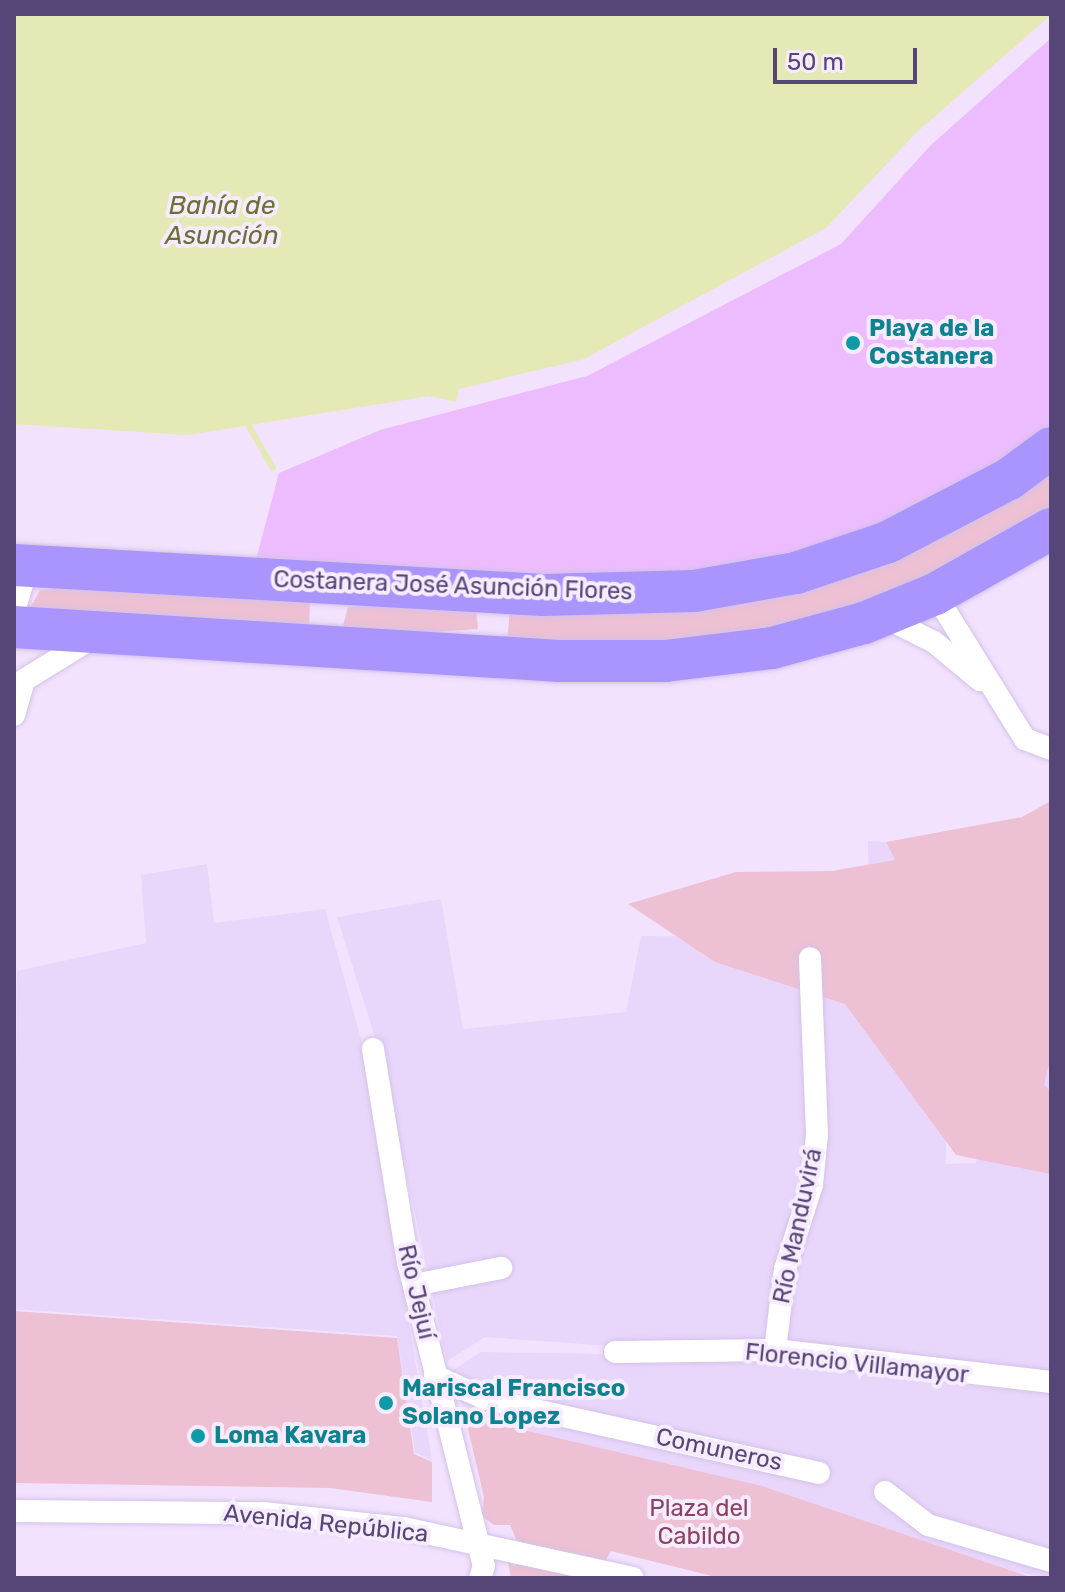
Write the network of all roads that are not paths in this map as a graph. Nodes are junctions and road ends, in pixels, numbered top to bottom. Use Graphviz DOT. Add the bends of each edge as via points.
graph roads {
  1 [pos="1051,448"];
  2 [pos="1051,529"];
  3 [pos="21,565"];
  4 [pos="329,583"];
  5 [pos="491,592"];
  6 [pos="935,594"];
  7 [pos="14,611"];
  8 [pos="882,616"];
  9 [pos="14,627"];
  10 [pos="115,632"];
  11 [pos="326,646"];
  12 [pos="487,654"];
  13 [pos="996,694"];
  14 [pos="14,715"];
  15 [pos="1047,750"];
  16 [pos="810,958"];
  17 [pos="373,1049"];
  18 [pos="501,1268"];
  19 [pos="414,1285"];
  20 [pos="775,1350"];
  21 [pos="615,1352"];
  22 [pos="435,1376"];
  23 [pos="1051,1382"];
  24 [pos="819,1473"];
  25 [pos="885,1492"];
  26 [pos="14,1511"];
  27 [pos="478,1543"];
  28 [pos="1051,1561"];
  29 [pos="480,1578"];
  30 [pos="633,1578"];
  1 -- 5 [label="highway, Costanera José Asunción Flores" via="944,515 796,573 639,594"];
  2 -- 6 [label="highway"];
  3 -- 4 [label="highway, Costanera José Asunción Flores"];
  3 -- 7 [label="street"];
  4 -- 5 [label="highway, Costanera José Asunción Flores"];
  4 -- 11 [label="highway"];
  5 -- 12 [label="highway"];
  6 -- 8 [label="highway"];
  6 -- 13 [label="street"];
  8 -- 12 [label="highway" via="772,648 665,661"];
  8 -- 13 [label="street" via="934,642"];
  9 -- 10 [label="highway"];
  10 -- 11 [label="highway"];
  10 -- 14 [label="street" via="43,664 24,680"];
  11 -- 12 [label="highway"];
  13 -- 15 [label="street" via="1025,739"];
  16 -- 20 [label="street, Río Manduvirá" via="817,1134 812,1185 785,1269"];
  17 -- 19 [label="street, Río Jejuí"];
  18 -- 19 [label="street"];
  19 -- 22 [label="street, Río Jejuí"];
  20 -- 21 [label="street, Florencio Villamayor"];
  20 -- 23 [label="street, Florencio Villamayor"];
  22 -- 24 [label="street, Comuneros" via="486,1399"];
  22 -- 27 [label="street, Río Jejuí"];
  25 -- 28 [label="street" via="928,1525"];
  26 -- 27 [label="street, Avenida República" via="263,1513"];
  27 -- 29 [label="street, Río Jejuí"];
  27 -- 30 [label="street, Avenida República"];
}
